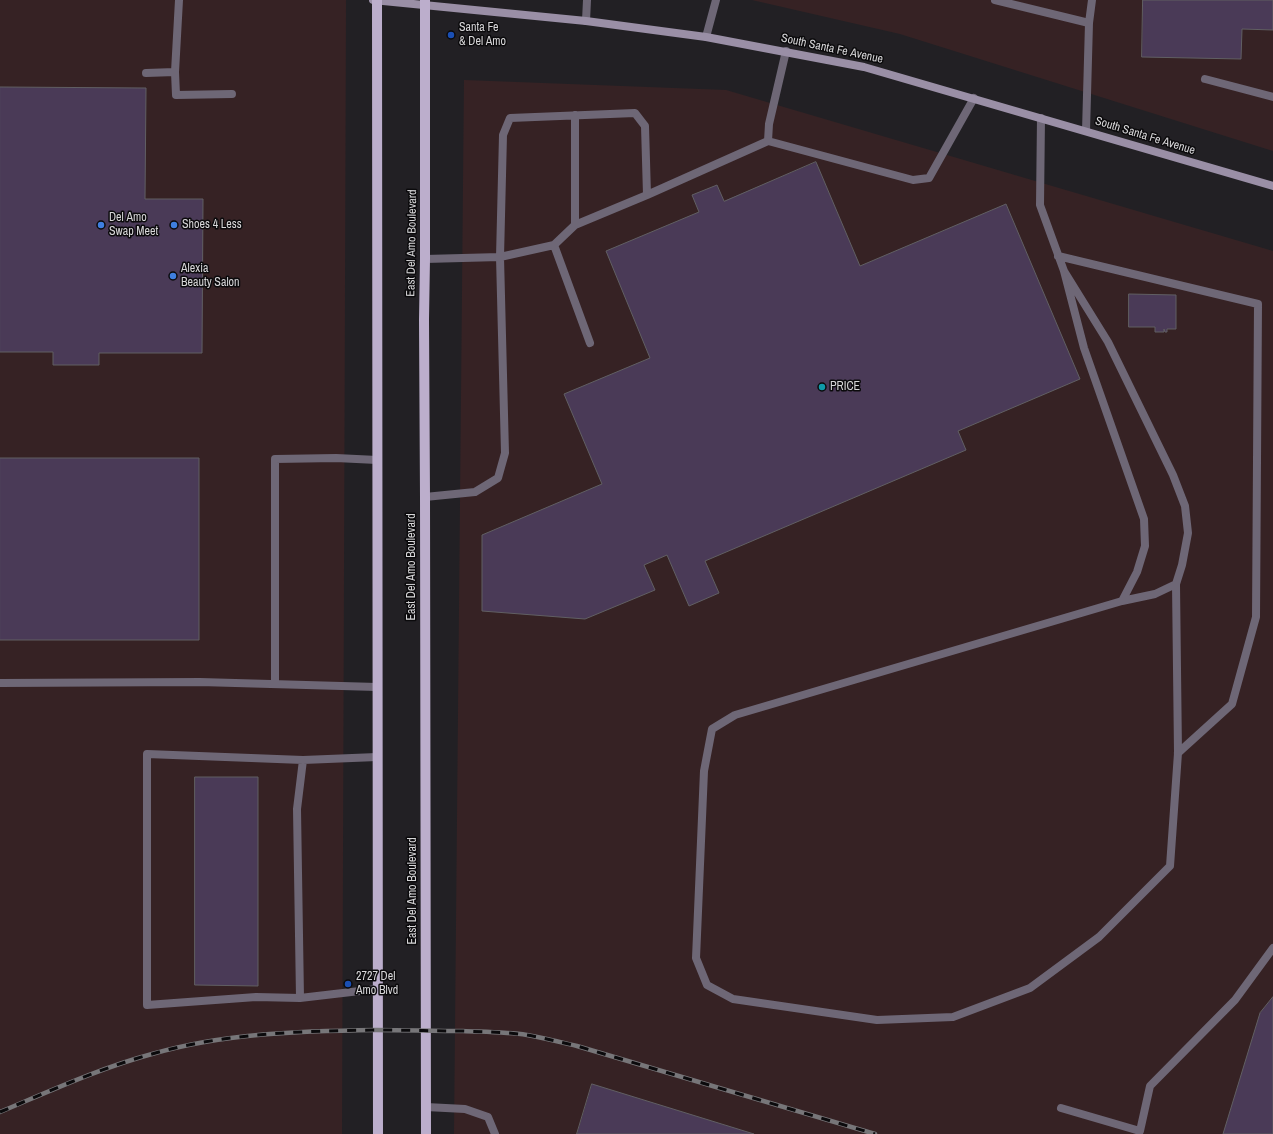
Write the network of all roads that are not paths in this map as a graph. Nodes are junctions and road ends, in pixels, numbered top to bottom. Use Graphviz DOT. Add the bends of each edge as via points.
graph roads {
  1 [pos="179,0"];
  2 [pos="373,0"];
  3 [pos="377,0"];
  4 [pos="587,0"];
  5 [pos="716,0"];
  6 [pos="995,0"];
  7 [pos="1092,0"];
  8 [pos="425,2"];
  9 [pos="586,21"];
  10 [pos="1089,23"];
  11 [pos="706,37"];
  12 [pos="786,51"];
  13 [pos="175,72"];
  14 [pos="146,73"];
  15 [pos="1205,79"];
  16 [pos="232,94"];
  17 [pos="1273,97"];
  18 [pos="974,98"];
  19 [pos="575,115"];
  20 [pos="1041,118"];
  21 [pos="1086,131"];
  22 [pos="768,141"];
  23 [pos="1273,186"];
  24 [pos="647,195"];
  25 [pos="575,225"];
  26 [pos="554,245"];
  27 [pos="1058,256"];
  28 [pos="500,257"];
  29 [pos="425,259"];
  30 [pos="1064,271"];
  31 [pos="590,343"];
  32 [pos="377,460"];
  33 [pos="425,498"];
  34 [pos="1176,584"];
  35 [pos="1122,601"];
  36 [pos="0,683"];
  37 [pos="275,684"];
  38 [pos="377,687"];
  39 [pos="1178,753"];
  40 [pos="377,757"];
  41 [pos="303,760"];
  42 [pos="1273,948"];
  43 [pos="377,990"];
  44 [pos="300,998"];
  45 [pos="426,1107"];
  46 [pos="1061,1108"];
  47 [pos="378,1134"];
  48 [pos="426,1134"];
  49 [pos="495,1134"];
  1 -- 13 [label="lane"];
  2 -- 3 [label="main road, South Santa Fe Avenue"];
  3 -- 8 [label="main road, South Santa Fe Avenue"];
  3 -- 32 [label="main road"];
  4 -- 9 [label="lane"];
  5 -- 11 [label="lane"];
  6 -- 10 [label="lane"];
  7 -- 10 [label="lane"];
  8 -- 9 [label="main road, South Santa Fe Avenue"];
  8 -- 29 [label="main road, East Del Amo Boulevard"];
  9 -- 11 [label="main road, South Santa Fe Avenue"];
  10 -- 21 [label="lane"];
  11 -- 12 [label="main road, South Santa Fe Avenue"];
  12 -- 18 [label="main road, South Santa Fe Avenue" via="864,67"];
  12 -- 22 [label="lane" via="769,124"];
  13 -- 14 [label="lane"];
  13 -- 16 [label="lane" via="176,94"];
  15 -- 17 [label="lane"];
  18 -- 20 [label="main road, South Santa Fe Avenue"];
  18 -- 22 [label="lane" via="929,178 913,180"];
  19 -- 24 [label="lane" via="635,113 645,126"];
  19 -- 25 [label="lane"];
  19 -- 28 [label="lane" via="510,118 502,135"];
  20 -- 21 [label="main road, South Santa Fe Avenue"];
  20 -- 27 [label="lane" via="1040,205"];
  21 -- 23 [label="main road, South Santa Fe Avenue"];
  22 -- 24 [label="lane"];
  24 -- 25 [label="lane"];
  25 -- 26 [label="lane"];
  26 -- 28 [label="lane"];
  26 -- 31 [label="lane"];
  27 -- 30 [label="lane"];
  27 -- 39 [label="lane" via="1258,304 1256,617 1232,704"];
  28 -- 29 [label="lane"];
  28 -- 33 [label="lane" via="505,454 498,478 475,492"];
  29 -- 33 [label="main road, East Del Amo Boulevard"];
  30 -- 34 [label="lane" via="1108,342 1173,475 1185,506 1188,533"];
  30 -- 35 [label="lane" via="1084,348 1144,519 1145,546 1137,572"];
  32 -- 37 [label="lane" via="275,459"];
  32 -- 38 [label="main road"];
  33 -- 45 [label="main road, East Del Amo Boulevard"];
  34 -- 35 [label="lane" via="1155,594"];
  34 -- 39 [label="lane"];
  35 -- 39 [label="lane" via="736,715 712,729 704,771 696,958 707,985 733,999 877,1020 953,1016 1030,988 1099,937 1170,866"];
  36 -- 37 [label="lane"];
  37 -- 38 [label="lane"];
  38 -- 40 [label="main road"];
  40 -- 41 [label="lane"];
  40 -- 43 [label="main road"];
  41 -- 44 [label="lane" via="297,809"];
  41 -- 44 [label="lane" via="147,754 147,1005 256,998"];
  42 -- 46 [label="lane" via="1235,1000 1150,1086 1140,1131"];
  43 -- 44 [label="lane"];
  43 -- 47 [label="main road"];
  45 -- 48 [label="main road, East Del Amo Boulevard"];
  45 -- 49 [label="lane" via="465,1109 488,1117"];
}
